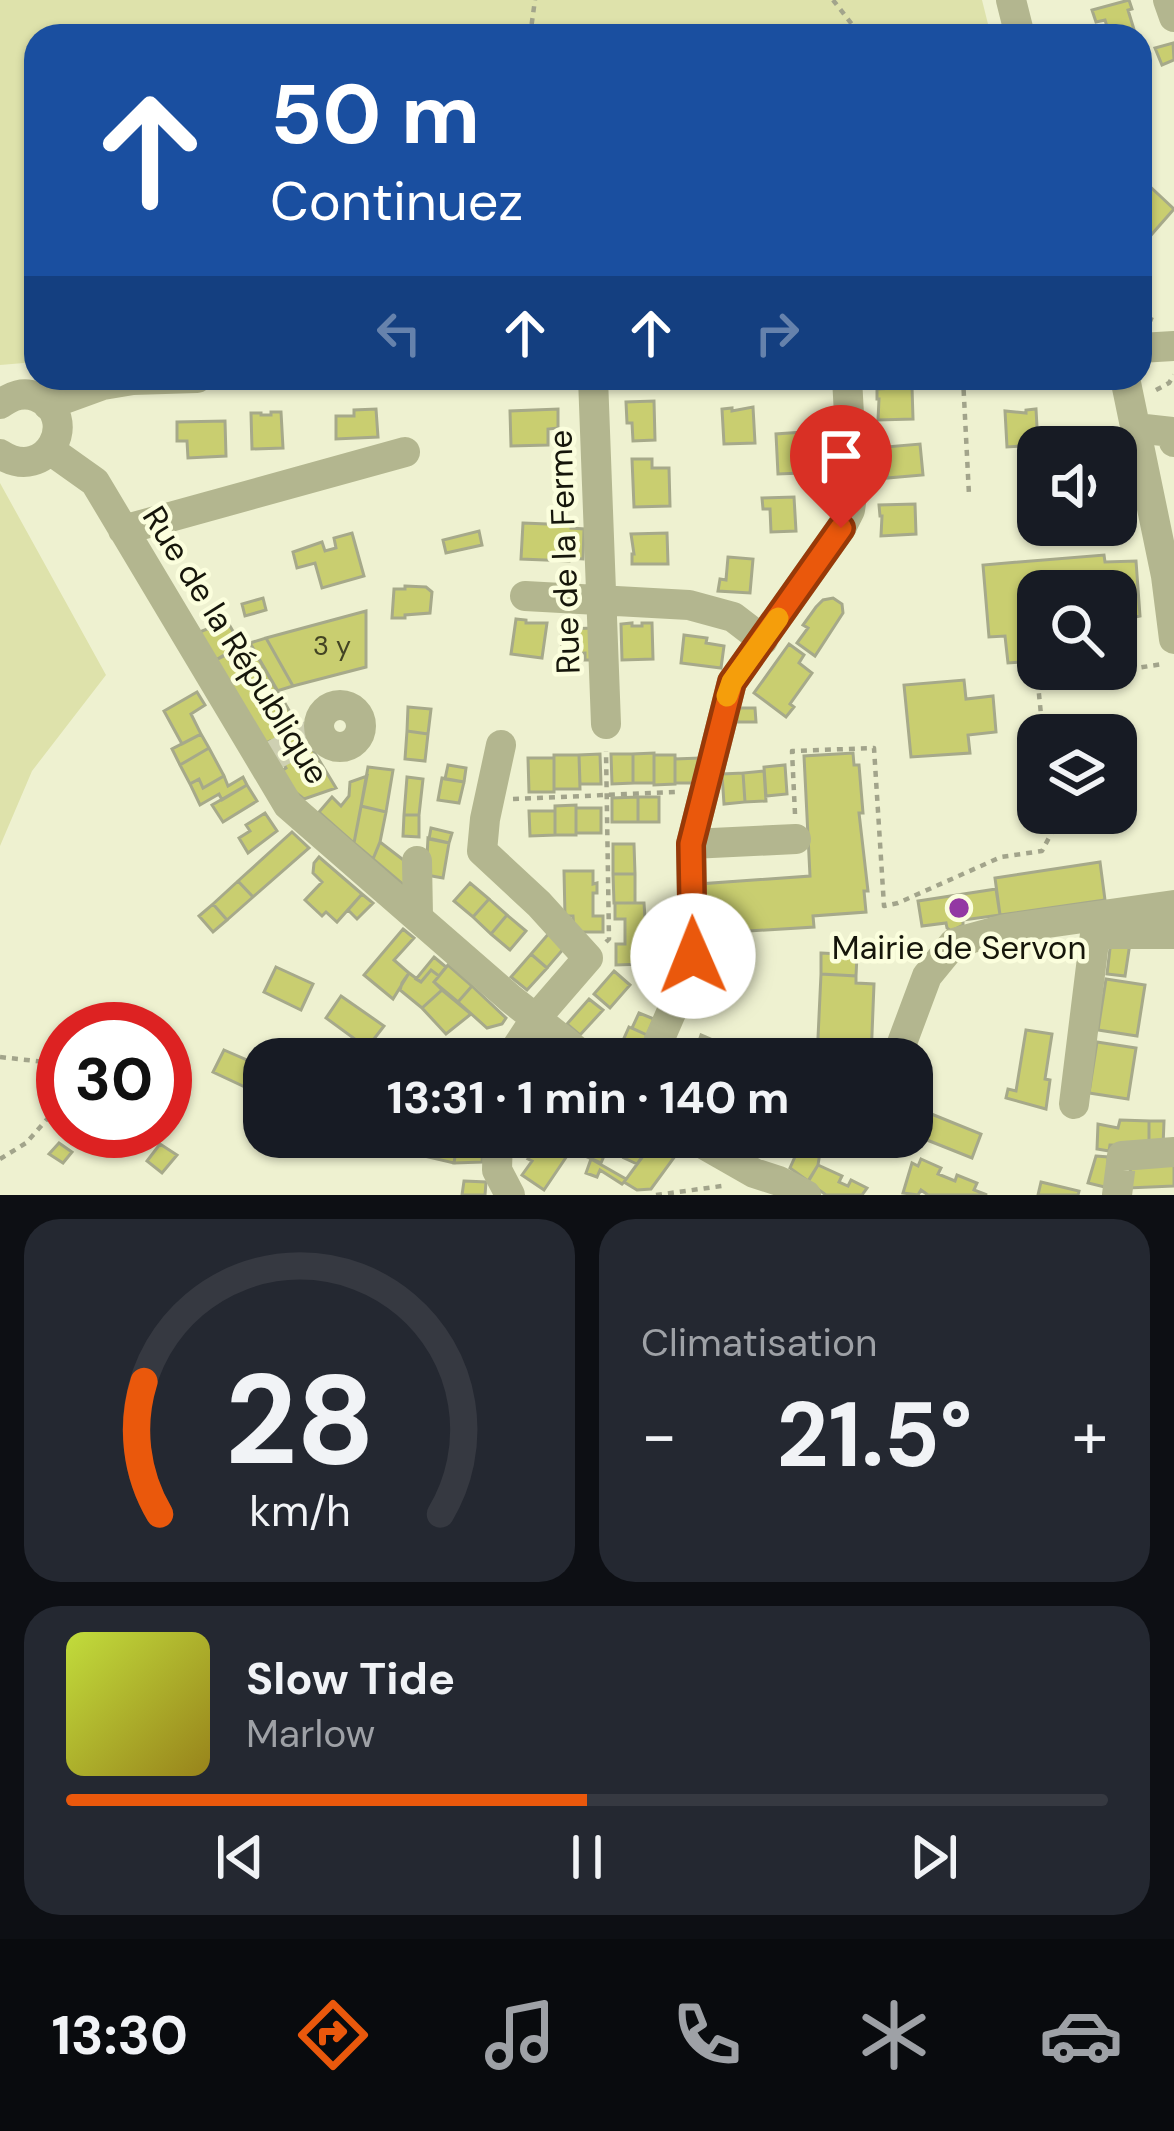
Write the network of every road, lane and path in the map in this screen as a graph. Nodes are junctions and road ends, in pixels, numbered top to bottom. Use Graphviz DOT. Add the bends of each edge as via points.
graph roads {
  1 [pos="833,0"];
  2 [pos="1168,0"];
  3 [pos="1174,17"];
  4 [pos="852,24"];
  5 [pos="94,390"];
  6 [pos="593,390"];
  7 [pos="848,390"];
  8 [pos="964,390"];
  9 [pos="1128,390"];
  10 [pos="0,404"];
  11 [pos="48,405"];
  12 [pos="1136,426"];
  13 [pos="1137,428"];
  14 [pos="1137,433"];
  15 [pos="1174,442"];
  16 [pos="50,450"];
  17 [pos="405,452"];
  18 [pos="0,454"];
  19 [pos="969,495"];
  20 [pos="123,530"];
  21 [pos="525,596"];
  22 [pos="602,600"];
  23 [pos="1174,639"];
  24 [pos="763,640"];
  25 [pos="1174,662"];
  26 [pos="1041,714"];
  27 [pos="606,724"];
  28 [pos="501,745"];
  29 [pos="706,791"];
  30 [pos="607,793"];
  31 [pos="490,796"];
  32 [pos="1051,834"];
  33 [pos="796,838"];
  34 [pos="691,844"];
  35 [pos="417,861"];
  36 [pos="1174,905"];
  37 [pos="418,916"];
  38 [pos="1174,934"];
  39 [pos="588,958"];
  40 [pos="536,1018"];
  41 [pos="523,1038"];
  42 [pos="560,1038"];
  43 [pos="660,1038"];
  44 [pos="904,1038"];
  45 [pos="0,1057"];
  46 [pos="36,1061"];
  47 [pos="1074,1104"];
  48 [pos="36,1132"];
  49 [pos="1174,1152"];
  50 [pos="497,1158"];
  51 [pos="728,1158"];
  52 [pos="0,1159"];
  53 [pos="754,1173"];
  54 [pos="510,1195"];
  55 [pos="656,1195"];
  56 [pos="806,1195"];
  57 [pos="1117,1195"];
  1 -- 4 [label="path"];
  2 -- 3 [label="street"];
  5 -- 11 [label="street"];
  6 -- 22 [label="street, Rue de la Ferme"];
  7 -- 24 [label="street" via="850,510"];
  8 -- 19 [label="path"];
  9 -- 12 [label="street"];
  10 -- 11 [label="street" via="29,394"];
  11 -- 16 [label="street" via="57,422"];
  13 -- 15 [label="street" via="1172,432"];
  14 -- 23 [label="street"];
  16 -- 18 [label="street" via="20,463"];
  16 -- 20 [label="street, Rue de la République" via="94,482"];
  17 -- 20 [label="street"];
  20 -- 37 [label="street, Rue de la République" via="288,805"];
  21 -- 22 [label="street"];
  22 -- 24 [label="street" via="689,605 733,617"];
  22 -- 27 [label="street, Rue de la Ferme"];
  24 -- 29 [label="street" via="732,682"];
  25 -- 26 [label="path" via="1039,684"];
  27 -- 30 [label="path"];
  28 -- 31 [label="street"];
  29 -- 30 [label="path"];
  29 -- 34 [label="street"];
  30 -- 31 [label="path"];
  30 -- 39 [label="path" via="609,939"];
  31 -- 39 [label="street" via="482,851"];
  32 -- 33 [label="path" via="1042,851 1001,856 884,906 874,748 792,752"];
  33 -- 34 [label="street"];
  34 -- 43 [label="street" via="693,956"];
  35 -- 37 [label="street"];
  36 -- 44 [label="street" via="1005,928 954,943 927,976"];
  37 -- 40 [label="street, Rue de la République"];
  38 -- 47 [label="street" via="1095,934"];
  39 -- 40 [label="street"];
  40 -- 41 [label="street"];
  40 -- 42 [label="street, Rue de la République"];
  45 -- 46 [label="path"];
  48 -- 52 [label="path"];
  49 -- 57 [label="street" via="1122,1156"];
  50 -- 54 [label="street"];
  51 -- 53 [label="street"];
  53 -- 55 [label="path" via="728,1186"];
  53 -- 56 [label="street"];
}
